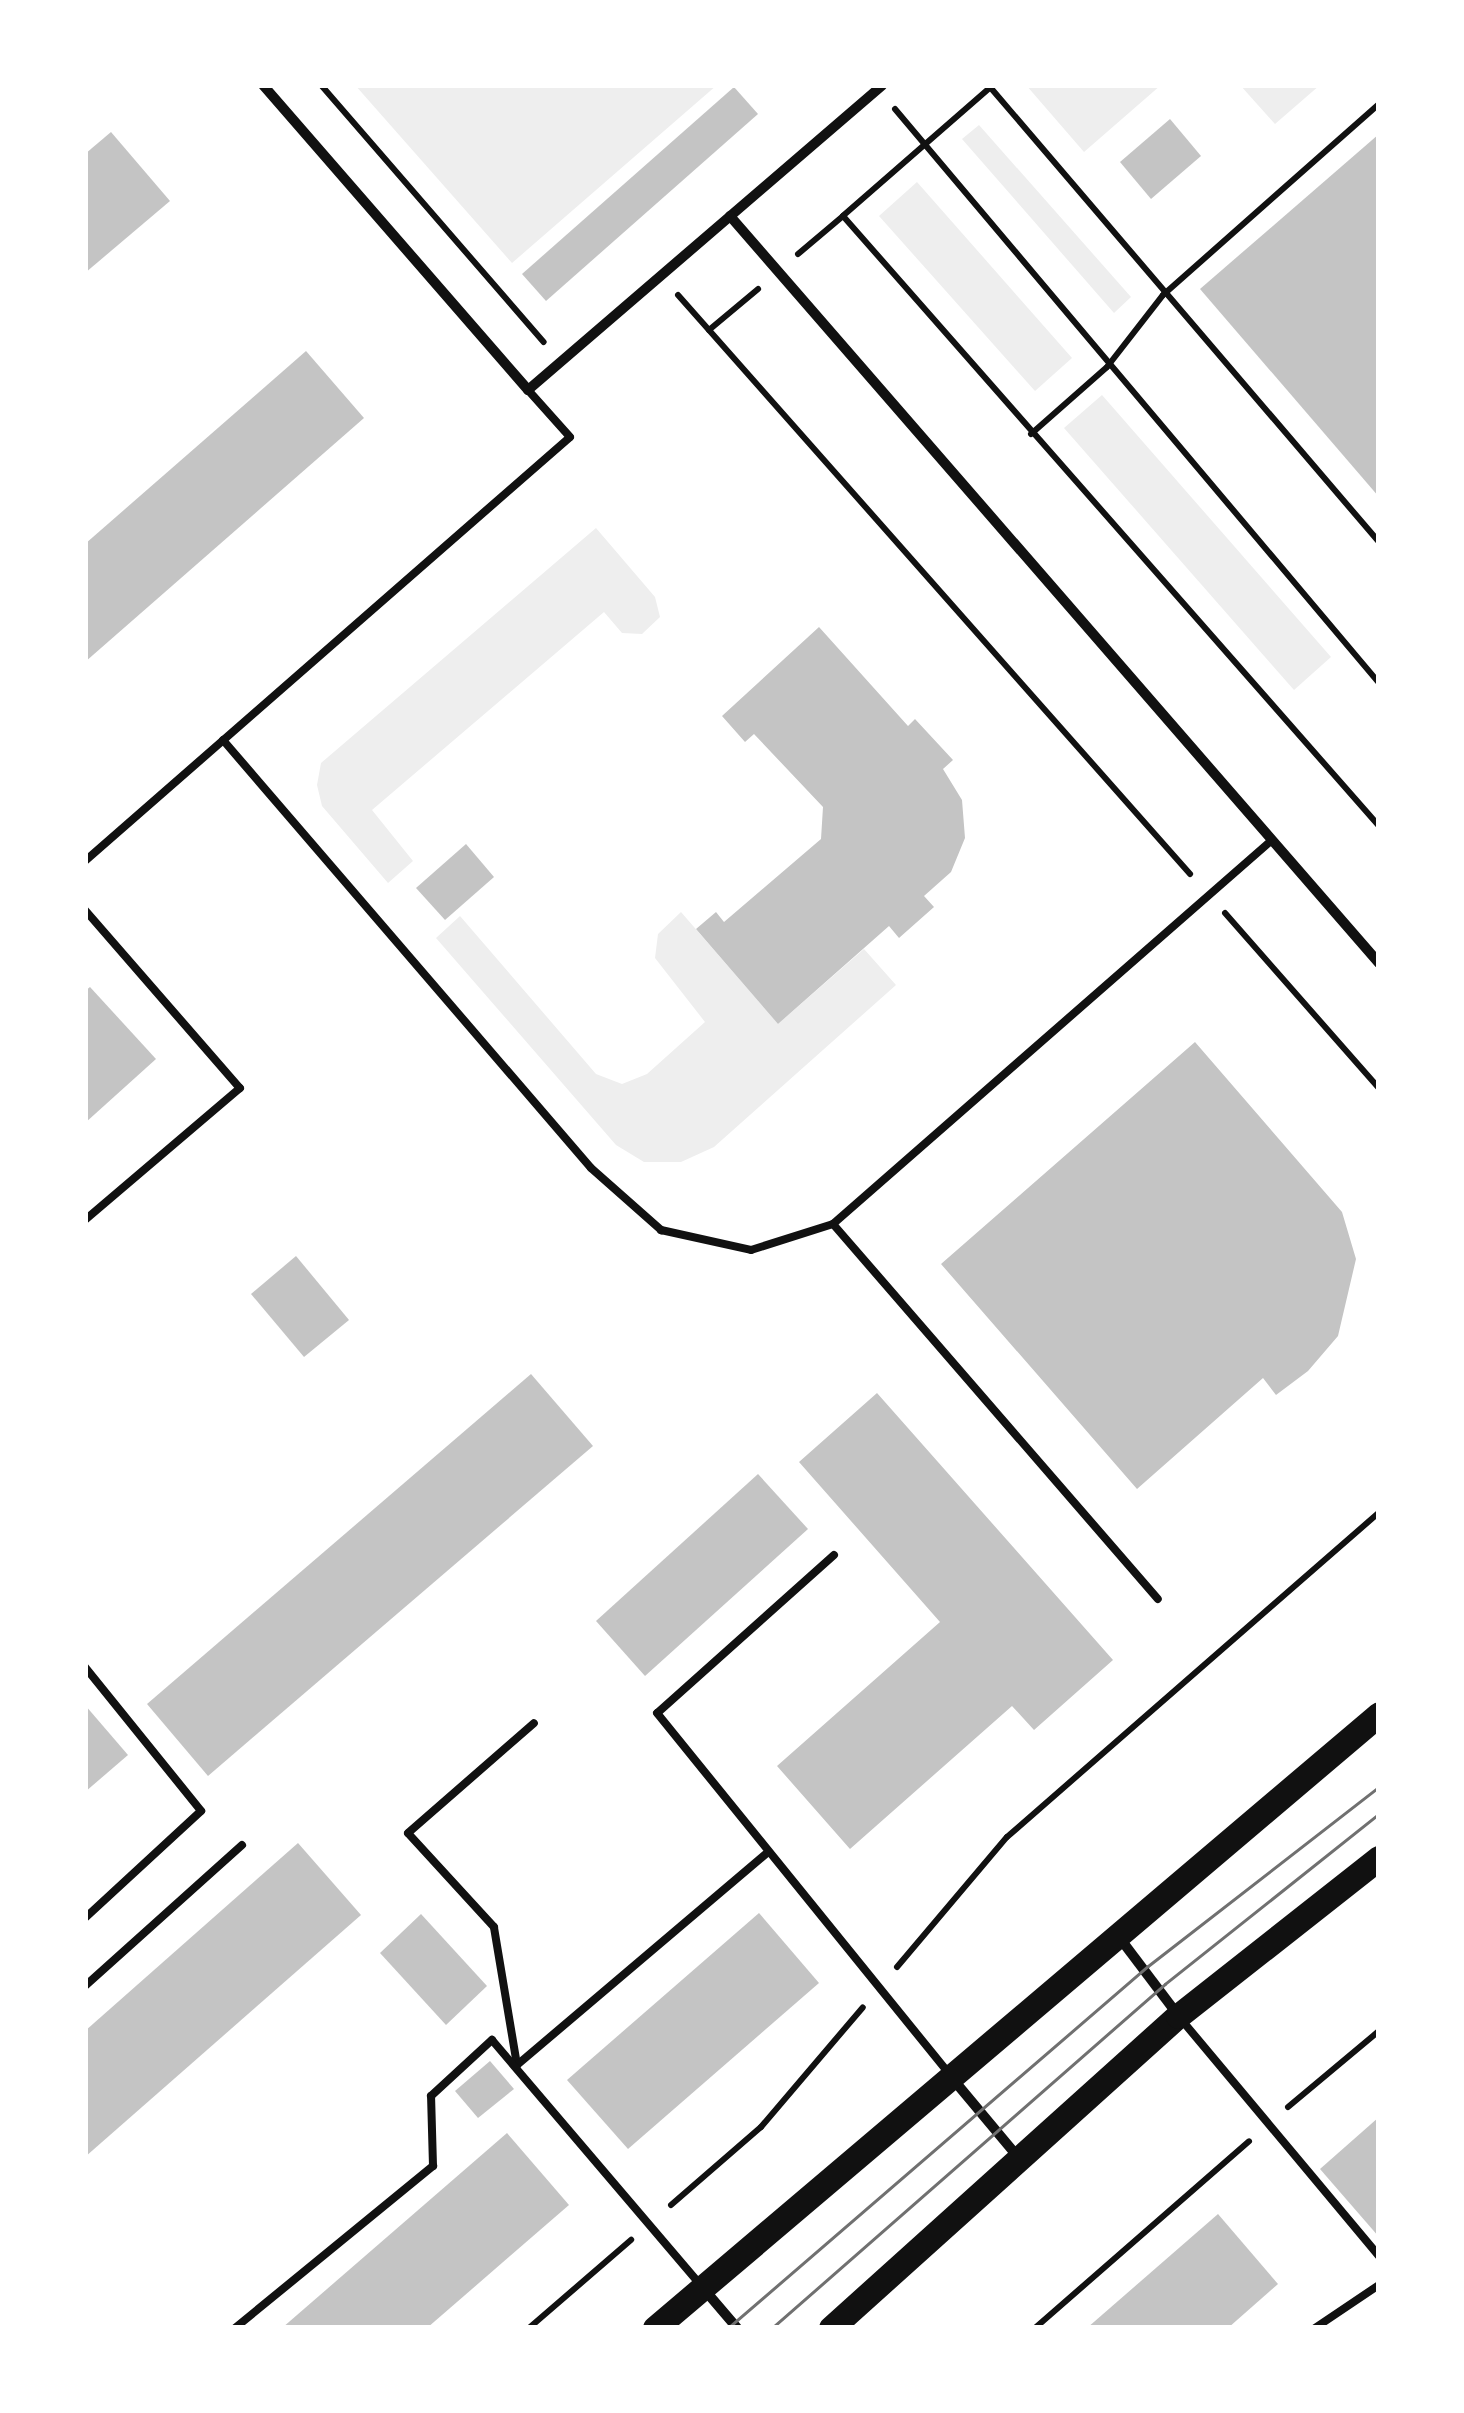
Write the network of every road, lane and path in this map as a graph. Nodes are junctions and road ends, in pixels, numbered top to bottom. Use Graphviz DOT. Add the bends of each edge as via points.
graph roads {
  1 [pos="263,85"];
  2 [pos="322,85"];
  3 [pos="991,86"];
  4 [pos="880,87"];
  5 [pos="1379,104"];
  6 [pos="926,144"];
  7 [pos="730,216"];
  8 [pos="661,276"];
  9 [pos="1163,295"];
  10 [pos="561,362"];
  11 [pos="1106,367"];
  12 [pos="528,390"];
  13 [pos="1032,434"];
  14 [pos="1379,542"];
  15 [pos="1379,683"];
  16 [pos="223,740"];
  17 [pos="1379,826"];
  18 [pos="1272,840"];
  19 [pos="85,862"];
  20 [pos="1209,895"];
  21 [pos="85,910"];
  22 [pos="1379,963"];
  23 [pos="1379,1088"];
  24 [pos="85,1220"];
  25 [pos="832,1224"];
  26 [pos="1379,1512"];
  27 [pos="834,1555"];
  28 [pos="1158,1599"];
  29 [pos="85,1667"];
  30 [pos="1379,1714"];
  31 [pos="534,1723"];
  32 [pos="242,1844"];
  33 [pos="766,1854"];
  34 [pos="1379,1858"];
  35 [pos="85,1918"];
  36 [pos="1118,1936"];
  37 [pos="884,1982"];
  38 [pos="85,1986"];
  39 [pos="872,1996"];
  40 [pos="1178,2016"];
  41 [pos="1379,2031"];
  42 [pos="517,2066"];
  43 [pos="952,2077"];
  44 [pos="1285,2110"];
  45 [pos="1256,2136"];
  46 [pos="1020,2159"];
  47 [pos="648,2225"];
  48 [pos="1379,2256"];
  49 [pos="1379,2285"];
  50 [pos="703,2288"];
  51 [pos="235,2328"];
  52 [pos="529,2328"];
  53 [pos="655,2328"];
  54 [pos="737,2328"];
  55 [pos="831,2328"];
  56 [pos="1035,2328"];
  57 [pos="1315,2328"];
  1 -- 12 [label="street"];
  2 -- 10 [label="path"];
  3 -- 6 [label="path"];
  3 -- 9 [label="path"];
  4 -- 6 [label="path"];
  4 -- 7 [label="street"];
  5 -- 9 [label="path"];
  6 -- 11 [label="path"];
  6 -- 13 [label="path" via="843,216"];
  7 -- 8 [label="street"];
  7 -- 18 [label="street"];
  8 -- 10 [label="street"];
  8 -- 20 [label="path"];
  9 -- 11 [label="path"];
  9 -- 14 [label="path"];
  10 -- 12 [label="street"];
  11 -- 13 [label="path"];
  11 -- 15 [label="path"];
  12 -- 16 [label="lane" via="570,437"];
  13 -- 17 [label="path"];
  16 -- 19 [label="lane"];
  16 -- 25 [label="lane" via="591,1168 661,1230 751,1250"];
  18 -- 20 [label="lane"];
  18 -- 22 [label="street"];
  20 -- 23 [label="path"];
  20 -- 25 [label="lane"];
  21 -- 24 [label="lane" via="240,1088"];
  25 -- 28 [label="lane"];
  26 -- 37 [label="path" via="1007,1837"];
  27 -- 33 [label="lane" via="656,1713"];
  29 -- 35 [label="lane" via="201,1811"];
  30 -- 36 [label="main road"];
  31 -- 42 [label="lane" via="408,1833 494,1928"];
  32 -- 38 [label="lane"];
  33 -- 42 [label="lane"];
  33 -- 43 [label="lane"];
  34 -- 40 [label="main road"];
  36 -- 40 [label="street"];
  36 -- 43 [label="main road"];
  39 -- 47 [label="path" via="761,2127"];
  40 -- 46 [label="main road"];
  40 -- 48 [label="lane"];
  41 -- 44 [label="path"];
  42 -- 47 [label="lane"];
  42 -- 51 [label="lane" via="492,2040 430,2096 433,2166"];
  43 -- 46 [label="street"];
  43 -- 50 [label="main road"];
  45 -- 56 [label="path"];
  46 -- 55 [label="main road"];
  47 -- 50 [label="lane"];
  47 -- 52 [label="path"];
  49 -- 57 [label="lane"];
  50 -- 53 [label="main road"];
  50 -- 54 [label="street"];
}
